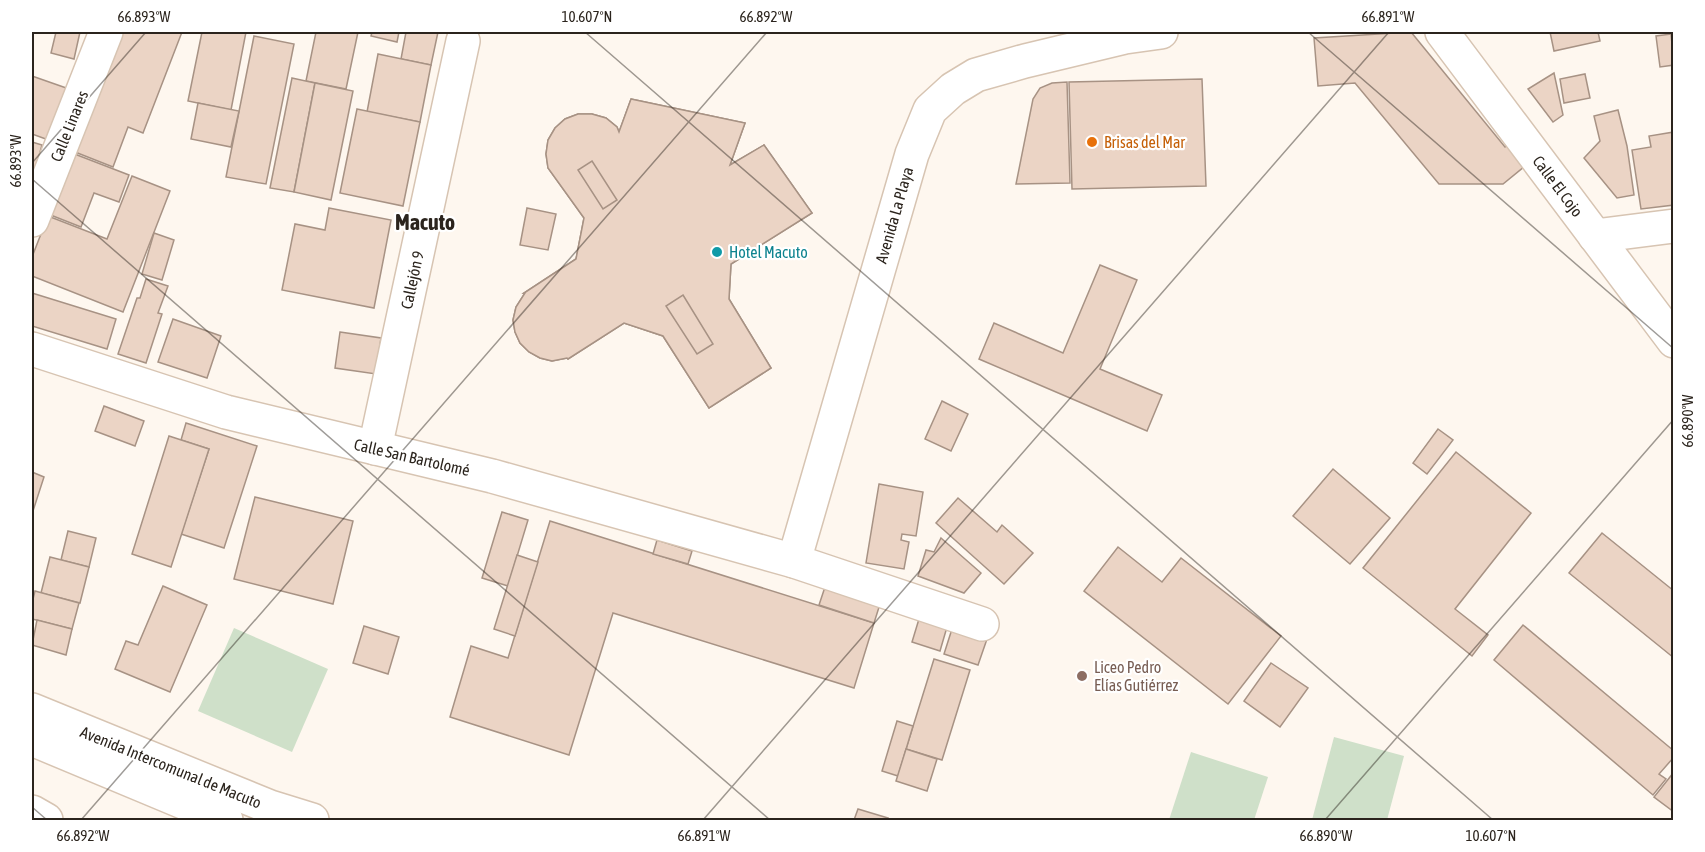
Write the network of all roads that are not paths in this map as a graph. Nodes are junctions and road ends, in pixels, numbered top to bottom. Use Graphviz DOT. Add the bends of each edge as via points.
graph roads {
  1 [pos="106,32"];
  2 [pos="1161,32"];
  3 [pos="1442,32"];
  4 [pos="463,41"];
  5 [pos="32,220"];
  6 [pos="1674,226"];
  7 [pos="1595,236"];
  8 [pos="1674,341"];
  9 [pos="32,349"];
  10 [pos="375,448"];
  11 [pos="794,561"];
  12 [pos="982,624"];
  13 [pos="32,710"];
  14 [pos="32,740"];
  15 [pos="32,812"];
  16 [pos="46,820"];
  17 [pos="226,820"];
  18 [pos="312,820"];
  1 -- 5 [label="street, Calle Linares"];
  2 -- 11 [label="street, Avenida La Playa" via="1125,37 976,75 930,110 912,154"];
  3 -- 7 [label="street, Calle El Cojo"];
  4 -- 10 [label="street, Callejón 9"];
  6 -- 7 [label="street"];
  7 -- 8 [label="street, Calle El Cojo"];
  9 -- 10 [label="street, Calle San Bartolomé" via="226,412"];
  10 -- 11 [label="street, Calle San Bartolomé" via="492,476"];
  11 -- 12 [label="street, Calle San Bartolomé"];
  13 -- 18 [label="street, Avenida Intercomunal de Macuto" via="270,807"];
  14 -- 17 [label="street, Avenida Intercomunal de Macuto"];
  15 -- 16 [label="street"];
}
